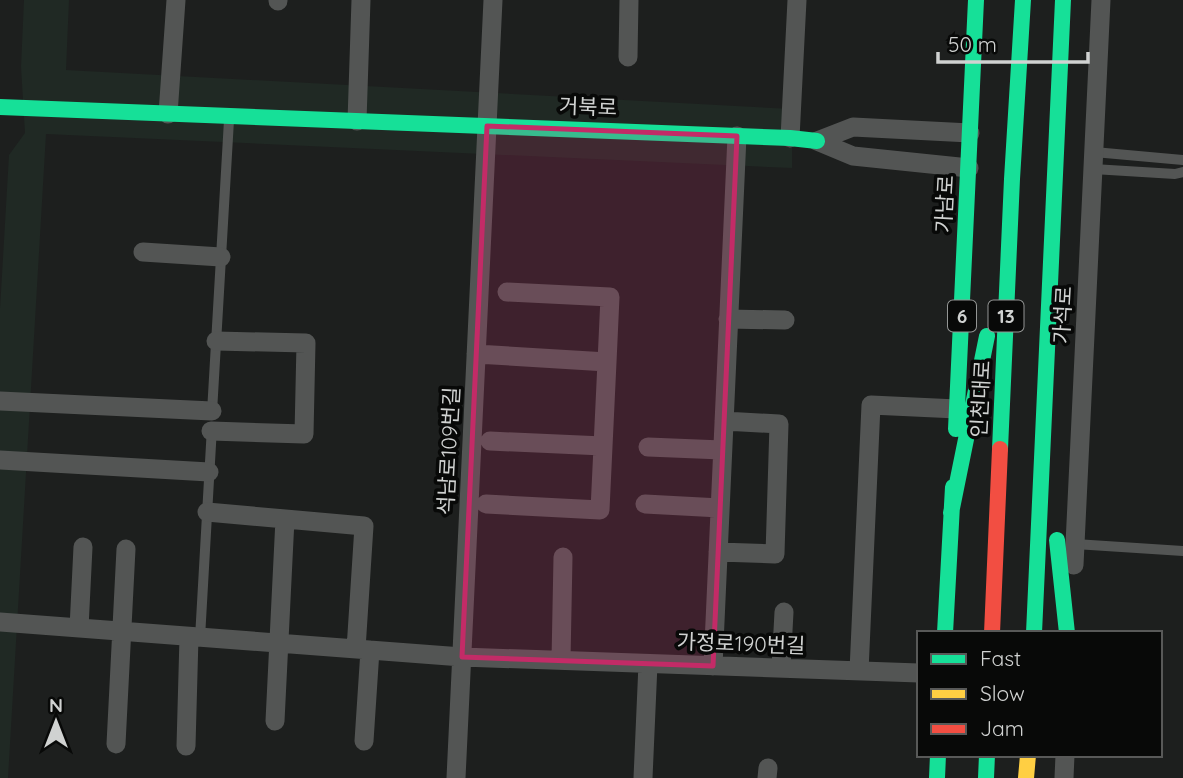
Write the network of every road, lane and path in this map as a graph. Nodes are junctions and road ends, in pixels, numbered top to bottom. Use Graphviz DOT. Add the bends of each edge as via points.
graph roads {
  1 [pos="176,0"];
  2 [pos="361,0"];
  3 [pos="493,0"];
  4 [pos="629,0"];
  5 [pos="797,0"];
  6 [pos="976,0"];
  7 [pos="1023,0"];
  8 [pos="1063,0"];
  9 [pos="1101,0"];
  10 [pos="628,57"];
  11 [pos="0,107"];
  12 [pos="168,114"];
  13 [pos="229,116"];
  14 [pos="357,121"];
  15 [pos="487,126"];
  16 [pos="970,133"];
  17 [pos="737,136"];
  18 [pos="790,138"];
  19 [pos="817,141"];
  20 [pos="1183,160"];
  21 [pos="1093,161"];
  22 [pos="970,168"];
  23 [pos="1183,172"];
  24 [pos="1012,179"];
  25 [pos="143,252"];
  26 [pos="221,257"];
  27 [pos="507,292"];
  28 [pos="728,320"];
  29 [pos="785,320"];
  30 [pos="216,341"];
  31 [pos="476,354"];
  32 [pos="607,362"];
  33 [pos="0,401"];
  34 [pos="1045,403"];
  35 [pos="957,410"];
  36 [pos="212,421"];
  37 [pos="724,421"];
  38 [pos="490,441"];
  39 [pos="603,446"];
  40 [pos="648,447"];
  41 [pos="722,450"];
  42 [pos="0,460"];
  43 [pos="209,472"];
  44 [pos="486,503"];
  45 [pos="645,503"];
  46 [pos="720,508"];
  47 [pos="207,512"];
  48 [pos="951,513"];
  49 [pos="285,519"];
  50 [pos="1075,544"];
  51 [pos="83,547"];
  52 [pos="126,549"];
  53 [pos="1183,551"];
  54 [pos="718,552"];
  55 [pos="563,557"];
  56 [pos="784,612"];
  57 [pos="0,622"];
  58 [pos="79,628"];
  59 [pos="945,631"];
  60 [pos="992,631"];
  61 [pos="1034,631"];
  62 [pos="1069,631"];
  63 [pos="1069,631"];
  64 [pos="121,632"];
  65 [pos="194,637"];
  66 [pos="279,644"];
  67 [pos="363,650"];
  68 [pos="462,657"];
  69 [pos="561,660"];
  70 [pos="648,664"];
  71 [pos="713,666"];
  72 [pos="781,668"];
  73 [pos="859,671"];
  74 [pos="917,673"];
  75 [pos="275,722"];
  76 [pos="365,741"];
  77 [pos="116,744"];
  78 [pos="186,746"];
  79 [pos="938,757"];
  80 [pos="987,757"];
  81 [pos="1028,757"];
  82 [pos="1065,757"];
  83 [pos="456,778"];
  84 [pos="643,778"];
  85 [pos="937,778"];
  86 [pos="986,778"];
  87 [pos="1027,778"];
  88 [pos="1064,778"];
  1 -- 12 [label="street"];
  2 -- 14 [label="street"];
  3 -- 15 [label="street, 석남로109번길"];
  4 -- 10 [label="street"];
  5 -- 18 [label="street"];
  6 -- 16 [label="main road, 가남로 / 6"];
  7 -- 24 [label="main road, 인천대로 / 13"];
  8 -- 34 [label="main road, 13"];
  9 -- 21 [label="street, 가석로"];
  11 -- 12 [label="main road, 거북로"];
  12 -- 13 [label="main road, 거북로"];
  13 -- 14 [label="main road, 거북로"];
  13 -- 26 [label="lane"];
  14 -- 15 [label="main road, 거북로"];
  15 -- 17 [label="main road, 거북로"];
  15 -- 31 [label="street, 석남로109번길"];
  16 -- 19 [label="street" via="853,127"];
  16 -- 22 [label="main road, 가남로 / 6"];
  17 -- 18 [label="main road, 거북로"];
  17 -- 28 [label="street"];
  18 -- 19 [label="main road, 거북로"];
  19 -- 22 [label="street" via="853,156"];
  20 -- 21 [label="lane"];
  21 -- 23 [label="lane"];
  21 -- 50 [label="street, 가석로"];
  22 -- 35 [label="main road, 가남로 / 6"];
  24 -- 48 [label="main road" via="985,349"];
  24 -- 60 [label="main road, 인천대로 / 13"];
  25 -- 26 [label="street"];
  26 -- 30 [label="lane"];
  27 -- 32 [label="street" via="610,297"];
  28 -- 29 [label="street"];
  28 -- 37 [label="street"];
  30 -- 36 [label="lane"];
  30 -- 36 [label="street" via="306,343 304,434"];
  31 -- 32 [label="street"];
  31 -- 68 [label="street, 석남로109번길"];
  32 -- 39 [label="street"];
  33 -- 36 [label="street"];
  34 -- 61 [label="main road, 13"];
  34 -- 62 [label="main road"];
  35 -- 48 [label="main road, 가남로 / 6"];
  35 -- 73 [label="street" via="871,405"];
  36 -- 43 [label="lane"];
  37 -- 41 [label="street"];
  37 -- 54 [label="street" via="779,424 775,554"];
  38 -- 39 [label="street"];
  39 -- 44 [label="street" via="600,510"];
  40 -- 41 [label="street"];
  41 -- 46 [label="street"];
  42 -- 43 [label="street"];
  43 -- 47 [label="lane"];
  45 -- 46 [label="street"];
  46 -- 54 [label="street"];
  47 -- 49 [label="street"];
  47 -- 65 [label="lane"];
  48 -- 59 [label="main road, 가남로 / 6"];
  49 -- 66 [label="street"];
  49 -- 67 [label="street" via="364,526"];
  50 -- 53 [label="lane"];
  50 -- 63 [label="street, 가석로"];
  51 -- 58 [label="street"];
  52 -- 64 [label="street"];
  54 -- 71 [label="street"];
  55 -- 69 [label="street"];
  56 -- 72 [label="street"];
  57 -- 58 [label="street, 가정로190번길"];
  58 -- 64 [label="street, 가정로190번길"];
  64 -- 65 [label="street, 가정로190번길"];
  64 -- 77 [label="street"];
  65 -- 66 [label="street, 가정로190번길"];
  65 -- 78 [label="street"];
  66 -- 67 [label="street, 가정로190번길"];
  66 -- 75 [label="street"];
  67 -- 68 [label="street, 가정로190번길"];
  67 -- 76 [label="street"];
  68 -- 69 [label="street, 가정로190번길"];
  68 -- 83 [label="street, 석남로109번길"];
  69 -- 70 [label="street, 가정로190번길"];
  70 -- 71 [label="street, 가정로190번길"];
  70 -- 84 [label="street"];
  71 -- 72 [label="street, 가정로190번길"];
  72 -- 73 [label="street, 가정로190번길"];
  73 -- 74 [label="street, 가정로190번길"];
  79 -- 85 [label="main road"];
  80 -- 86 [label="main road"];
  81 -- 87 [label="main road"];
  82 -- 88 [label="street"];
}
